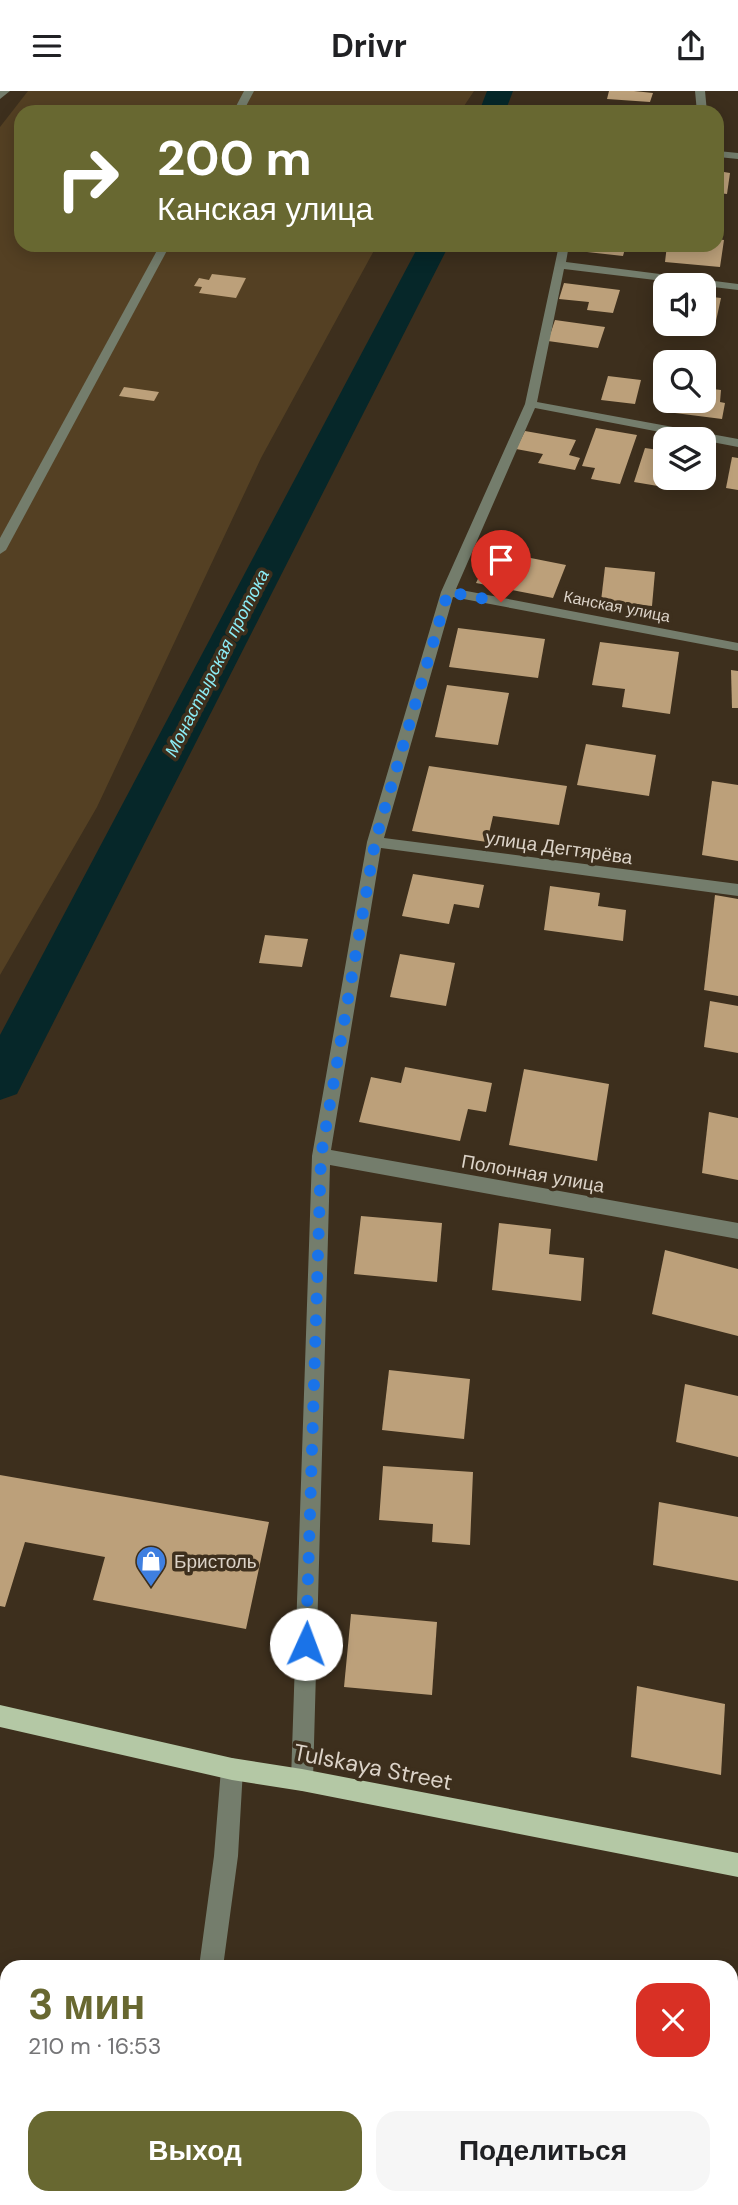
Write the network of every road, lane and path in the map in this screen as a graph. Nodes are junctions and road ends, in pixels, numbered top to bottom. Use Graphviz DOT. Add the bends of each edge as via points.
graph roads {
  1 [pos="5,91"];
  2 [pos="0,96"];
  3 [pos="161,252"];
  4 [pos="564,252"];
  5 [pos="561,265"];
  6 [pos="738,287"];
  7 [pos="531,404"];
  8 [pos="738,443"];
  9 [pos="0,550"];
  10 [pos="448,592"];
  11 [pos="738,647"];
  12 [pos="375,842"];
  13 [pos="738,890"];
  14 [pos="321,1156"];
  15 [pos="738,1231"];
  16 [pos="0,1716"];
  17 [pos="232,1769"];
  18 [pos="302,1780"];
  19 [pos="738,1865"];
  20 [pos="212,1960"];
  1 -- 2 [label="street"];
  3 -- 9 [label="street"];
  4 -- 5 [label="street"];
  5 -- 6 [label="street"];
  5 -- 7 [label="street"];
  7 -- 8 [label="street"];
  7 -- 10 [label="street"];
  10 -- 11 [label="street, Канская улица"];
  10 -- 12 [label="street"];
  12 -- 13 [label="street, улица Дегтярёва"];
  12 -- 14 [label="street"];
  14 -- 15 [label="street, Полонная улица"];
  14 -- 18 [label="street"];
  16 -- 17 [label="main road, Tulskaya Street"];
  17 -- 18 [label="main road, Tulskaya Street"];
  17 -- 20 [label="street"];
  18 -- 19 [label="main road, Tulskaya Street"];
}
